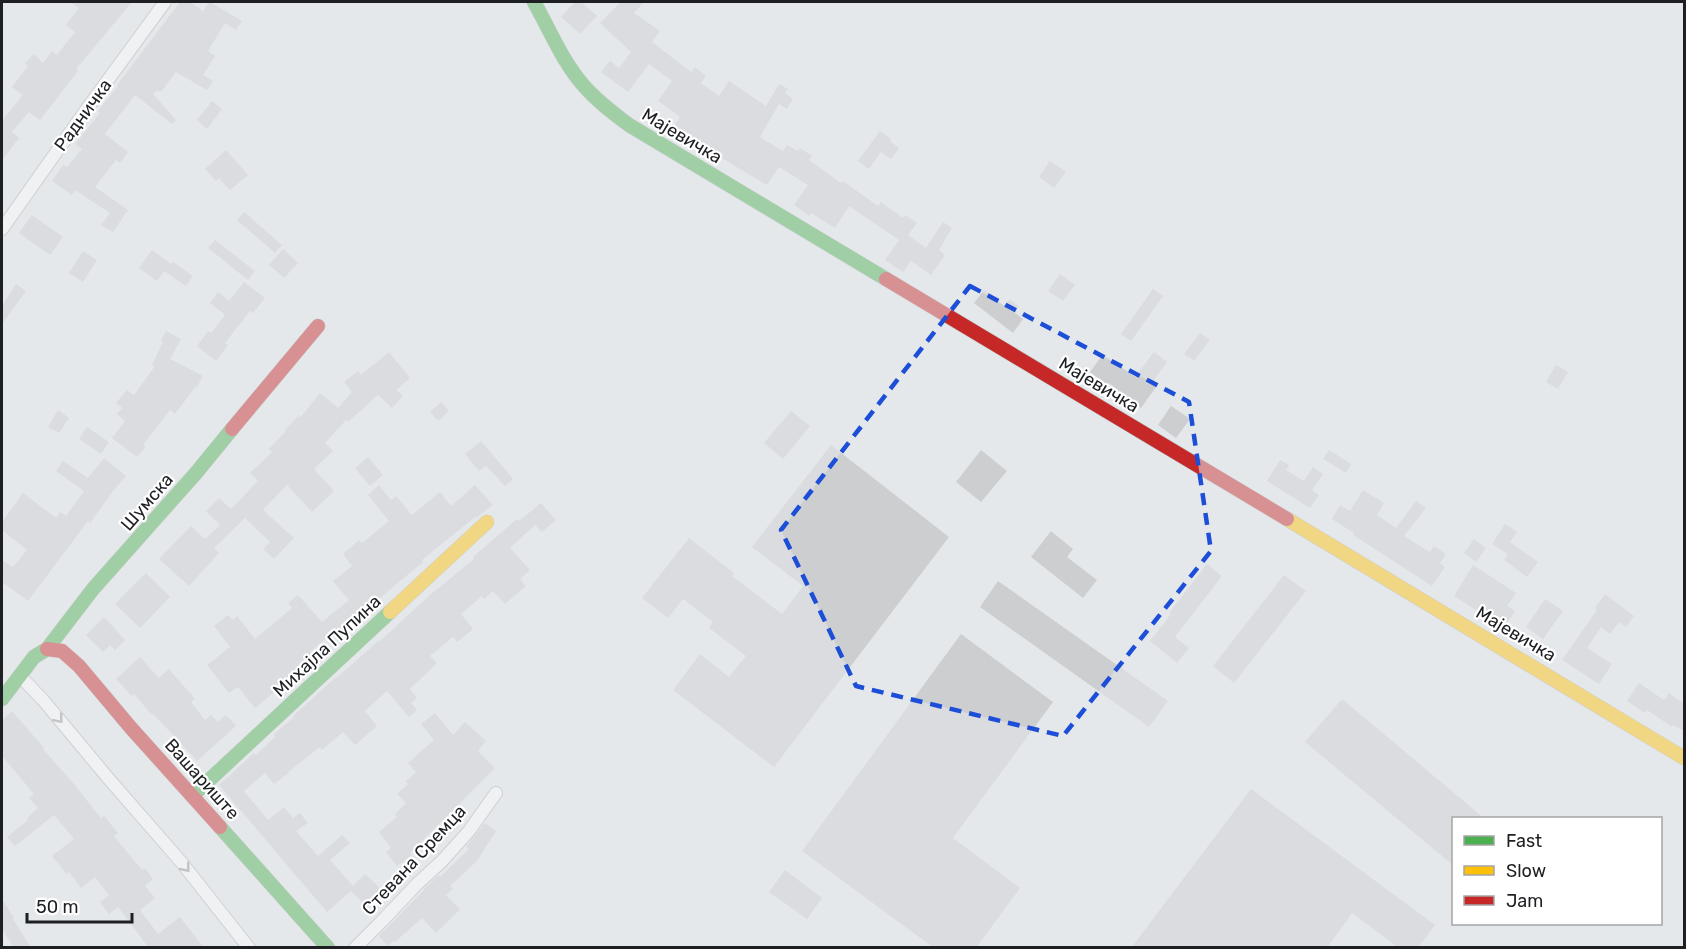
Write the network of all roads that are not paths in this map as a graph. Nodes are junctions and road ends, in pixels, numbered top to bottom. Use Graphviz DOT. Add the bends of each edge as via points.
graph roads {
  1 [pos="165,2"];
  2 [pos="534,2"];
  3 [pos="2,229"];
  4 [pos="318,327"];
  5 [pos="487,522"];
  6 [pos="47,649"];
  7 [pos="20,676"];
  8 [pos="2,699"];
  9 [pos="1684,758"];
  10 [pos="496,793"];
  11 [pos="192,796"];
  12 [pos="326,946"];
  13 [pos="249,948"];
  14 [pos="354,948"];
  1 -- 3 [label="street, Радничка"];
  2 -- 9 [label="street, Мајевичка" via="582,84 629,125"];
  4 -- 6 [label="street, Шумска" via="93,589"];
  5 -- 11 [label="street, Михајла Пупина"];
  6 -- 7 [label="street, Шумска" via="34,657"];
  6 -- 11 [label="street, Вашариште" via="62,651 79,666"];
  7 -- 8 [label="street, Шумска"];
  7 -- 13 [label="street, one-way" via="182,863"];
  10 -- 14 [label="street, Стевана Сремца" via="442,861"];
  11 -- 12 [label="street, Вашариште"];
}
